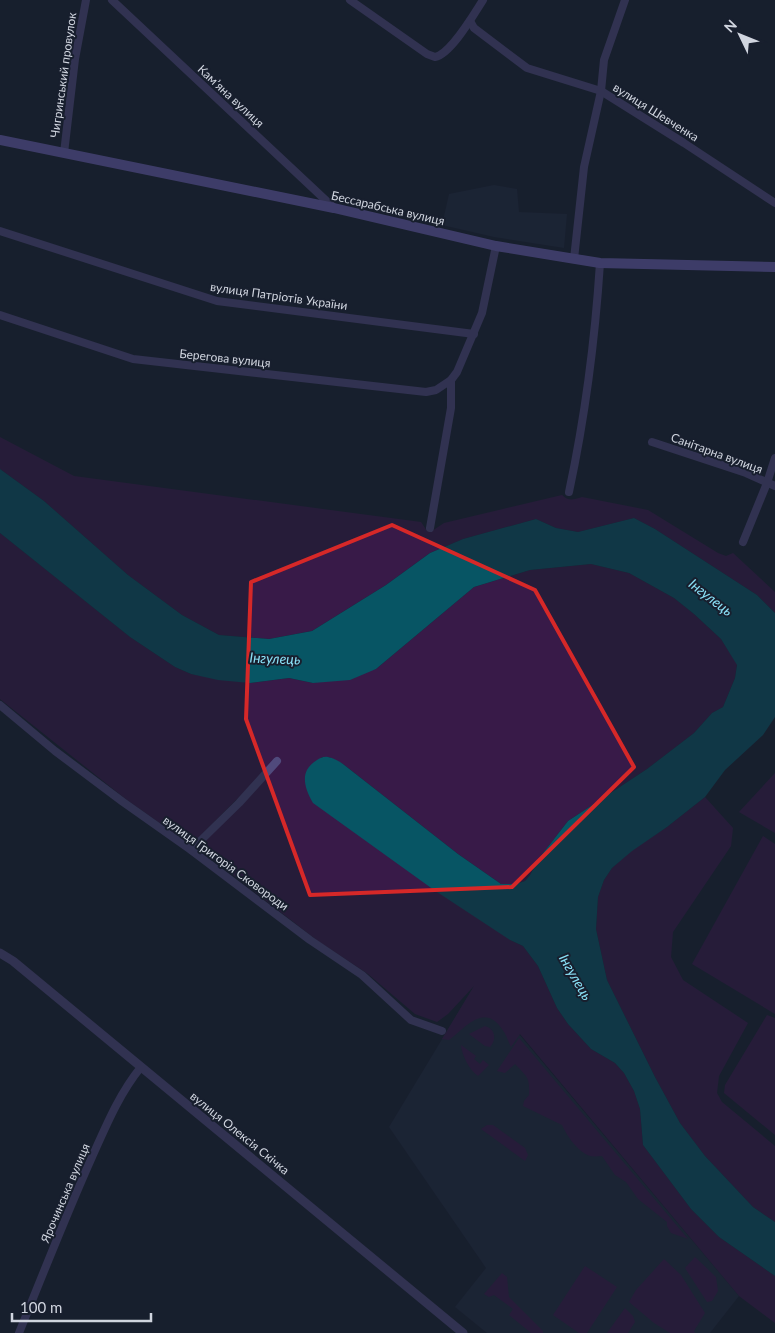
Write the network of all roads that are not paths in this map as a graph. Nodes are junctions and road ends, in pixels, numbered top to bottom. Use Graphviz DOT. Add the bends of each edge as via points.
graph roads {
  1 [pos="86,0"];
  2 [pos="112,0"];
  3 [pos="350,0"];
  4 [pos="483,0"];
  5 [pos="625,0"];
  6 [pos="470,21"];
  7 [pos="601,91"];
  8 [pos="0,140"];
  9 [pos="64,153"];
  10 [pos="775,203"];
  11 [pos="334,208"];
  12 [pos="0,231"];
  13 [pos="496,246"];
  14 [pos="574,259"];
  15 [pos="600,263"];
  16 [pos="775,267"];
  17 [pos="0,315"];
  18 [pos="474,334"];
  19 [pos="452,380"];
  20 [pos="652,442"];
  21 [pos="775,458"];
  22 [pos="767,483"];
  23 [pos="775,486"];
  24 [pos="569,492"];
  25 [pos="430,528"];
  26 [pos="742,542"];
  27 [pos="0,705"];
  28 [pos="277,761"];
  29 [pos="191,850"];
  30 [pos="0,953"];
  31 [pos="442,1031"];
  32 [pos="141,1067"];
  33 [pos="452,1330"];
  34 [pos="19,1333"];
  35 [pos="464,1333"];
  1 -- 9 [label="street, Чигринський провулок"];
  2 -- 11 [label="street, Камʼяна вулиця"];
  3 -- 6 [label="street" via="431,56 444,54"];
  4 -- 6 [label="street"];
  5 -- 7 [label="street" via="604,60"];
  6 -- 7 [label="street, вулиця Шевченка" via="474,28 526,68"];
  7 -- 10 [label="street, вулиця Шевченка"];
  7 -- 14 [label="street" via="584,167"];
  8 -- 9 [label="main road, Бессарабська вулиця"];
  9 -- 11 [label="main road, Бессарабська вулиця"];
  11 -- 13 [label="main road, Бессарабська вулиця"];
  12 -- 18 [label="street, вулиця Патріотів України" via="217,301"];
  13 -- 14 [label="main road, Бессарабська вулиця"];
  13 -- 18 [label="street" via="482,313"];
  14 -- 15 [label="main road, Бессарабська вулиця"];
  15 -- 16 [label="main road, Бессарабська вулиця"];
  15 -- 24 [label="street" via="596,330 584,419"];
  17 -- 19 [label="street, Берегова вулиця" via="133,359 426,392"];
  18 -- 19 [label="street"];
  19 -- 25 [label="street" via="452,408"];
  20 -- 22 [label="street, Санітарна вулиця"];
  21 -- 22 [label="street"];
  22 -- 23 [label="street, Санітарна вулиця"];
  22 -- 26 [label="street"];
  27 -- 29 [label="street, вулиця Григорія Сковороди" via="55,751"];
  28 -- 29 [label="street" via="239,804"];
  29 -- 31 [label="street, вулиця Григорія Сковороди" via="310,940 362,974 410,1020"];
  30 -- 32 [label="street, вулиця Олексія Скічка"];
  32 -- 33 [label="street, вулиця Олексія Скічка"];
  32 -- 34 [label="street, Ярочинська вулиця" via="115,1108 99,1142"];
  33 -- 35 [label="street, вулиця Олексія Скічка"];
}
